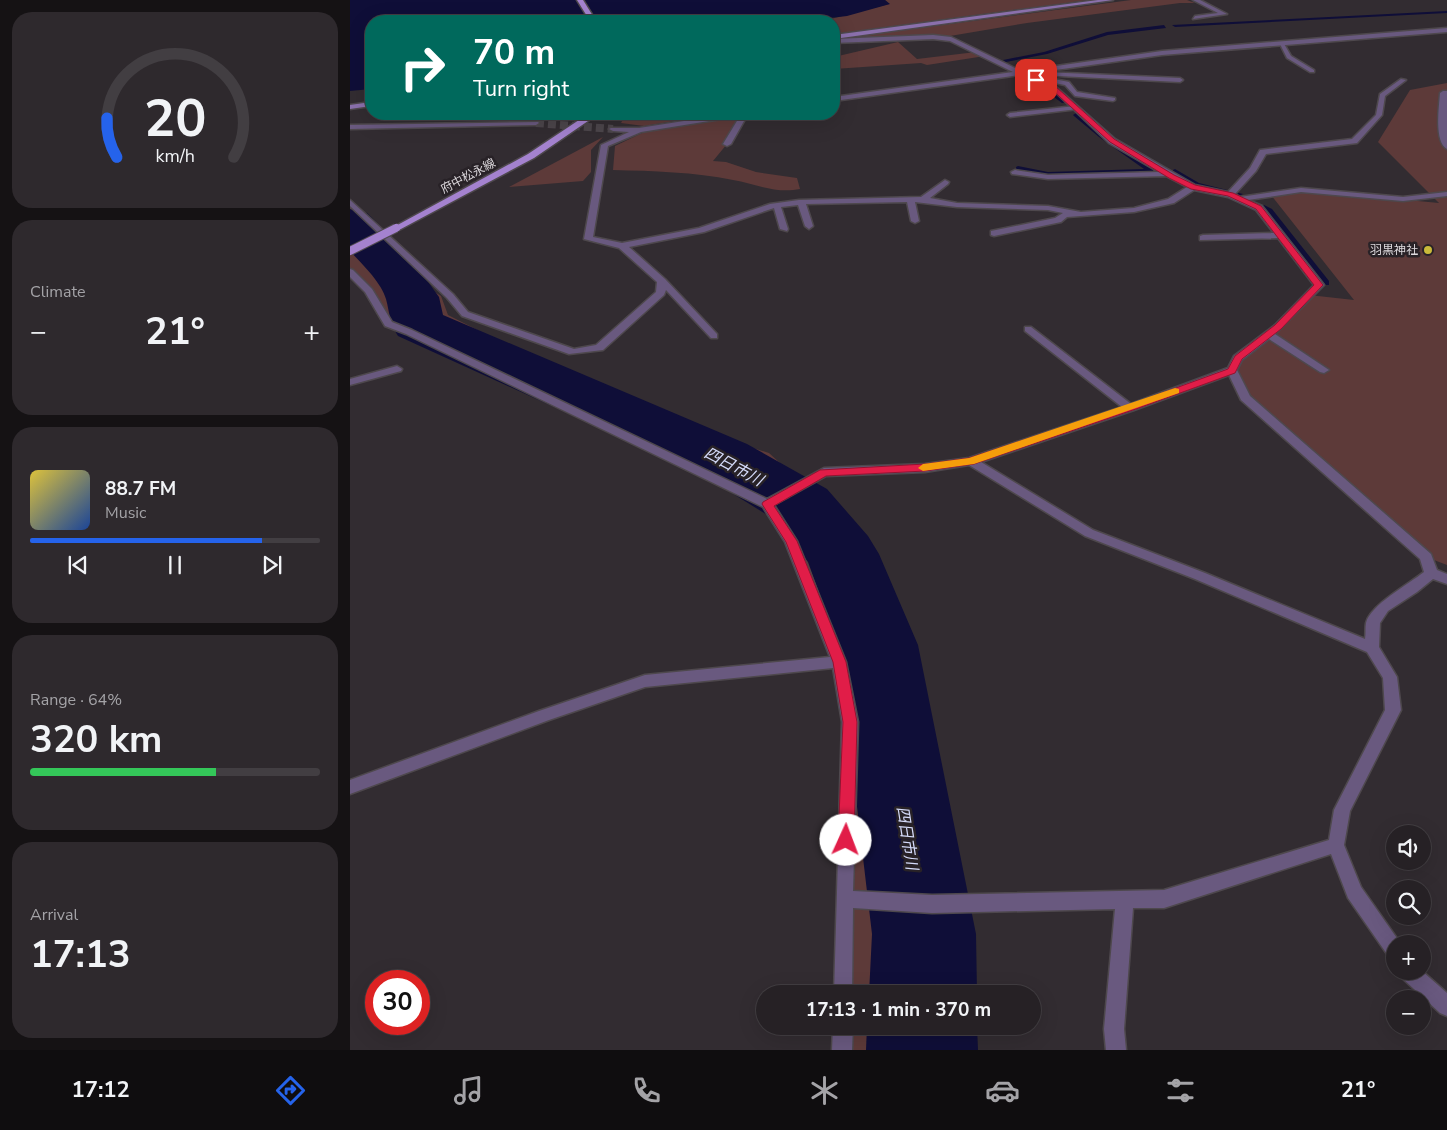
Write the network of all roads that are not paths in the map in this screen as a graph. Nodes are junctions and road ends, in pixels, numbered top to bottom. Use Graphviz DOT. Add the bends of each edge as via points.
graph roads {
  1 [pos="580,0"];
  2 [pos="1110,0"];
  3 [pos="1196,0"];
  4 [pos="589,15"];
  5 [pos="1195,18"];
  6 [pos="1447,30"];
  7 [pos="840,36"];
  8 [pos="840,41"];
  9 [pos="1281,43"];
  10 [pos="1312,71"];
  11 [pos="1020,73"];
  12 [pos="1180,80"];
  13 [pos="1403,80"];
  14 [pos="1447,93"];
  15 [pos="840,98"];
  16 [pos="1113,99"];
  17 [pos="365,105"];
  18 [pos="350,107"];
  19 [pos="1076,108"];
  20 [pos="1010,115"];
  21 [pos="586,120"];
  22 [pos="703,120"];
  23 [pos="741,120"];
  24 [pos="536,123"];
  25 [pos="350,127"];
  26 [pos="613,128"];
  27 [pos="639,130"];
  28 [pos="727,144"];
  29 [pos="1447,147"];
  30 [pos="1015,172"];
  31 [pos="1167,174"];
  32 [pos="945,182"];
  33 [pos="1193,187"];
  34 [pos="1447,194"];
  35 [pos="1236,197"];
  36 [pos="911,200"];
  37 [pos="923,200"];
  38 [pos="350,202"];
  39 [pos="801,202"];
  40 [pos="777,206"];
  41 [pos="1081,214"];
  42 [pos="915,221"];
  43 [pos="809,226"];
  44 [pos="784,228"];
  45 [pos="994,233"];
  46 [pos="1280,235"];
  47 [pos="1203,238"];
  48 [pos="622,246"];
  49 [pos="350,252"];
  50 [pos="350,272"];
  51 [pos="662,281"];
  52 [pos="1028,329"];
  53 [pos="1269,334"];
  54 [pos="714,336"];
  55 [pos="396,369"];
  56 [pos="1232,370"];
  57 [pos="1324,370"];
  58 [pos="350,382"];
  59 [pos="1130,408"];
  60 [pos="971,461"];
  61 [pos="767,504"];
  62 [pos="1431,573"];
  63 [pos="1447,579"];
  64 [pos="1372,648"];
  65 [pos="839,662"];
  66 [pos="350,787"];
  67 [pos="1336,845"];
  68 [pos="844,898"];
  69 [pos="1125,900"];
  70 [pos="1386,939"];
  71 [pos="1418,980"];
  72 [pos="843,985"];
  73 [pos="1447,1006"];
  74 [pos="843,1035"];
  75 [pos="842,1050"];
  76 [pos="1116,1050"];
  1 -- 4 [label="main road"];
  2 -- 7 [label="street"];
  3 -- 5 [label="street" via="1224,14"];
  6 -- 9 [label="street"];
  8 -- 11 [label="street" via="951,39"];
  9 -- 10 [label="street" via="1289,57"];
  9 -- 11 [label="street" via="1162,53"];
  11 -- 12 [label="street"];
  11 -- 15 [label="street"];
  11 -- 16 [label="street" via="1067,83 1075,94"];
  11 -- 19 [label="street" via="1053,88"];
  13 -- 35 [label="street" via="1382,95 1380,115 1354,141 1262,152"];
  14 -- 29 [label="street" via="1443,93 1442,134"];
  17 -- 18 [label="street"];
  19 -- 20 [label="street"];
  19 -- 31 [label="street" via="1112,141"];
  21 -- 49 [label="main road, 府中松永線, bridge" via="531,156"];
  22 -- 27 [label="street"];
  23 -- 28 [label="street"];
  24 -- 25 [label="street"];
  26 -- 27 [label="street"];
  27 -- 48 [label="street" via="605,145 590,223 588,239"];
  30 -- 31 [label="street" via="1079,180"];
  31 -- 33 [label="street"];
  32 -- 37 [label="street"];
  33 -- 35 [label="street"];
  33 -- 41 [label="street" via="1171,201 1134,210"];
  34 -- 35 [label="street" via="1403,199 1301,190"];
  35 -- 46 [label="street" via="1259,208"];
  36 -- 37 [label="street"];
  36 -- 39 [label="street"];
  36 -- 42 [label="street"];
  37 -- 41 [label="street" via="957,205 1048,208"];
  38 -- 51 [label="street" via="465,314 573,352 599,348 661,294"];
  39 -- 40 [label="street"];
  39 -- 43 [label="street"];
  40 -- 44 [label="street"];
  40 -- 48 [label="street" via="697,231"];
  41 -- 45 [label="street" via="1064,214 1058,220"];
  46 -- 47 [label="street"];
  46 -- 53 [label="street" via="1319,285"];
  48 -- 51 [label="street"];
  50 -- 61 [label="street" via="369,291 388,324"];
  51 -- 54 [label="street"];
  52 -- 59 [label="street"];
  53 -- 56 [label="street" via="1238,358"];
  53 -- 57 [label="street"];
  55 -- 58 [label="street"];
  56 -- 59 [label="street"];
  56 -- 62 [label="street" via="1245,398 1426,558"];
  59 -- 60 [label="street"];
  60 -- 61 [label="street" via="925,468 824,472"];
  60 -- 64 [label="street" via="1089,533"];
  61 -- 65 [label="street" via="791,541"];
  62 -- 63 [label="street"];
  62 -- 64 [label="street" via="1382,608 1373,622"];
  64 -- 67 [label="street" via="1390,677 1392,710 1342,810"];
  65 -- 66 [label="street" via="646,681"];
  65 -- 68 [label="street" via="850,722"];
  67 -- 69 [label="street" via="1164,899"];
  67 -- 70 [label="street" via="1354,892"];
  68 -- 69 [label="street" via="932,904"];
  68 -- 72 [label="street"];
  69 -- 76 [label="street" via="1114,1029"];
  71 -- 73 [label="street"];
  74 -- 75 [label="street"];
}
